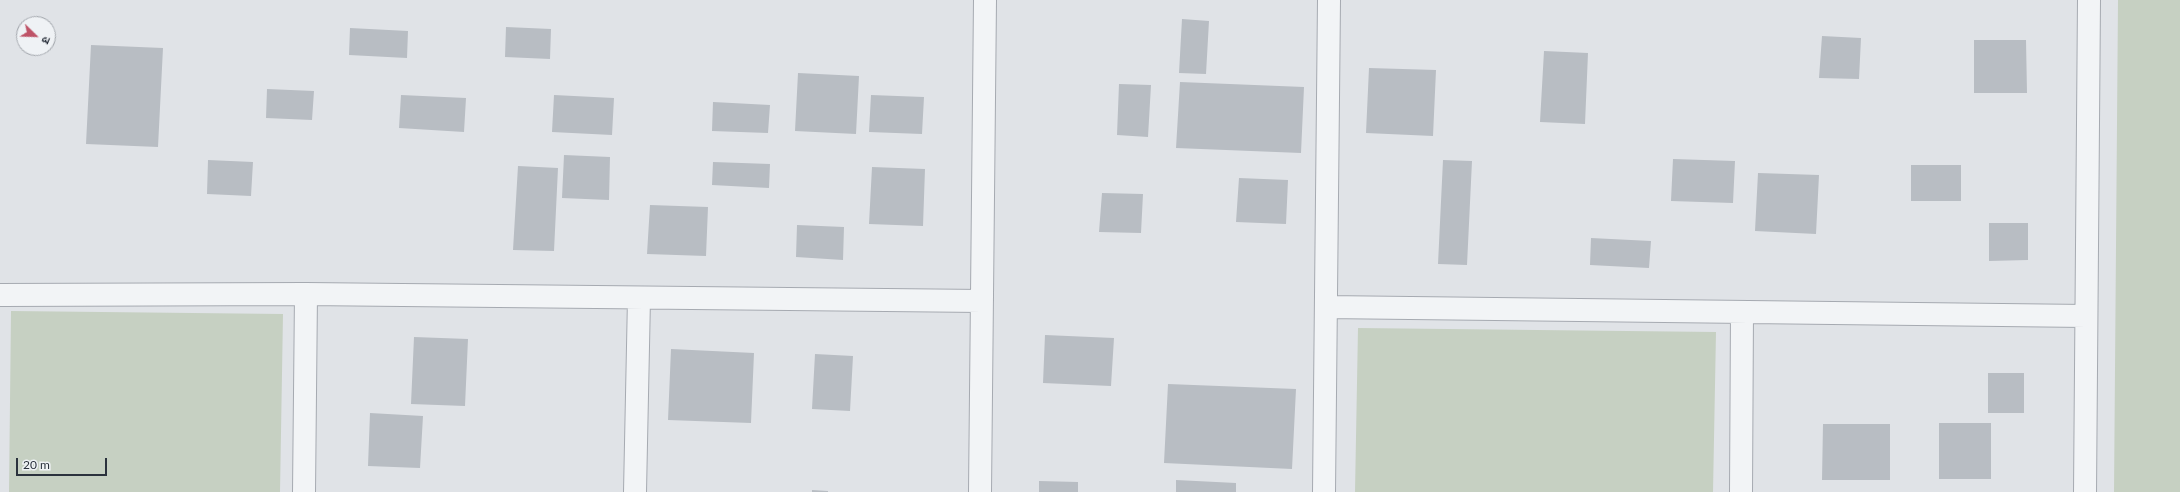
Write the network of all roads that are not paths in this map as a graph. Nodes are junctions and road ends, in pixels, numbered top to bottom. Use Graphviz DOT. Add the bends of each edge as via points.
graph roads {
  1 [pos="985,0"];
  2 [pos="1329,0"];
  3 [pos="2089,0"];
  4 [pos="306,294"];
  5 [pos="0,296"];
  6 [pos="639,298"];
  7 [pos="982,301"];
  8 [pos="1326,307"];
  9 [pos="1742,312"];
  10 [pos="2086,316"];
  11 [pos="304,492"];
  12 [pos="635,492"];
  13 [pos="980,492"];
  14 [pos="1324,492"];
  15 [pos="1741,492"];
  16 [pos="2085,492"];
  1 -- 7 [label="street"];
  2 -- 8 [label="street"];
  3 -- 10 [label="street"];
  4 -- 5 [label="street"];
  4 -- 6 [label="street"];
  4 -- 11 [label="street"];
  6 -- 7 [label="street"];
  6 -- 12 [label="street"];
  7 -- 13 [label="street"];
  8 -- 9 [label="street"];
  8 -- 14 [label="street"];
  9 -- 10 [label="street"];
  9 -- 15 [label="street"];
  10 -- 16 [label="street"];
}
